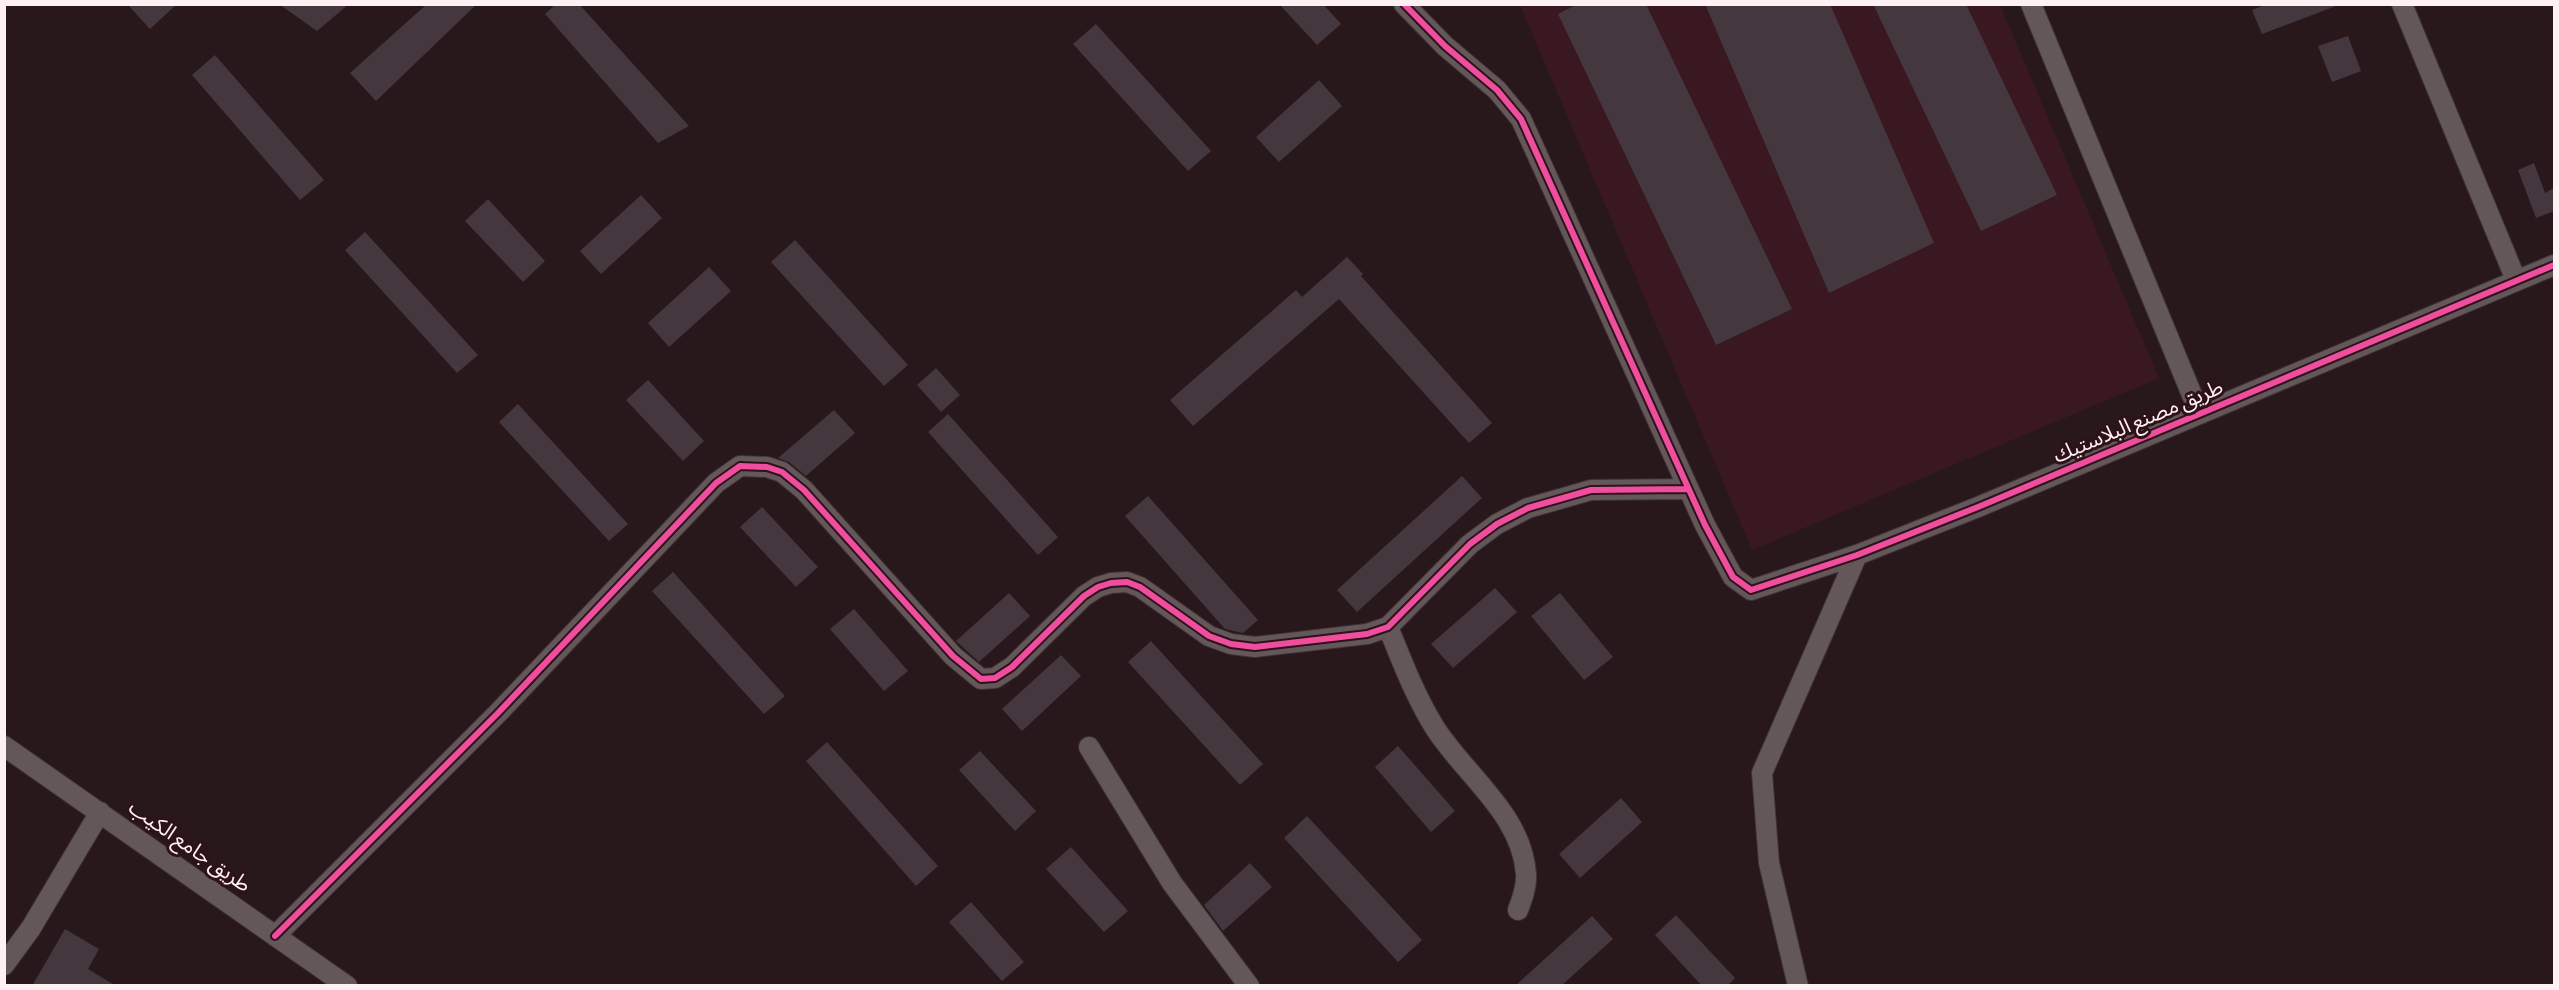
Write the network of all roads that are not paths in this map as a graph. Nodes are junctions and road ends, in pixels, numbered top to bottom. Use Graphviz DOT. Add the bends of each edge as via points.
graph roads {
  1 [pos="1404,4"];
  2 [pos="2031,4"];
  3 [pos="2402,4"];
  4 [pos="2554,265"];
  5 [pos="2516,280"];
  6 [pos="2199,412"];
  7 [pos="1688,489"];
  8 [pos="1857,555"];
  9 [pos="1388,627"];
  10 [pos="4,746"];
  11 [pos="1089,747"];
  12 [pos="100,812"];
  13 [pos="1518,910"];
  14 [pos="275,936"];
  15 [pos="4,965"];
  16 [pos="347,986"];
  17 [pos="1249,986"];
  18 [pos="1798,986"];
  1 -- 7 [label="street" via="1497,90 1521,119"];
  2 -- 6 [label="street"];
  3 -- 5 [label="street"];
  4 -- 5 [label="street, طريق مصنع البلاستيك"];
  5 -- 6 [label="street, طريق مصنع البلاستيك"];
  6 -- 8 [label="street, طريق مصنع البلاستيك"];
  7 -- 8 [label="street, طريق مصنع البلاستيك" via="1733,577 1750,590"];
  7 -- 9 [label="street" via="1591,490 1528,508 1470,544"];
  8 -- 18 [label="street" via="1762,773 1769,863"];
  9 -- 13 [label="street" via="1420,703 1436,730 1493,800 1520,845 1526,876"];
  9 -- 14 [label="street" via="1367,634 1255,647 1231,644 1209,636 1140,588 1127,582 1111,583 1084,596 1012,667 995,678 981,680 953,656 804,490 783,472 740,466 716,483 497,714"];
  10 -- 12 [label="street, طريق جامع الكيب"];
  11 -- 17 [label="street" via="1172,883"];
  12 -- 14 [label="street, طريق جامع الكيب"];
  12 -- 15 [label="street" via="32,928"];
  14 -- 16 [label="street, طريق جامع الكيب"];
}
